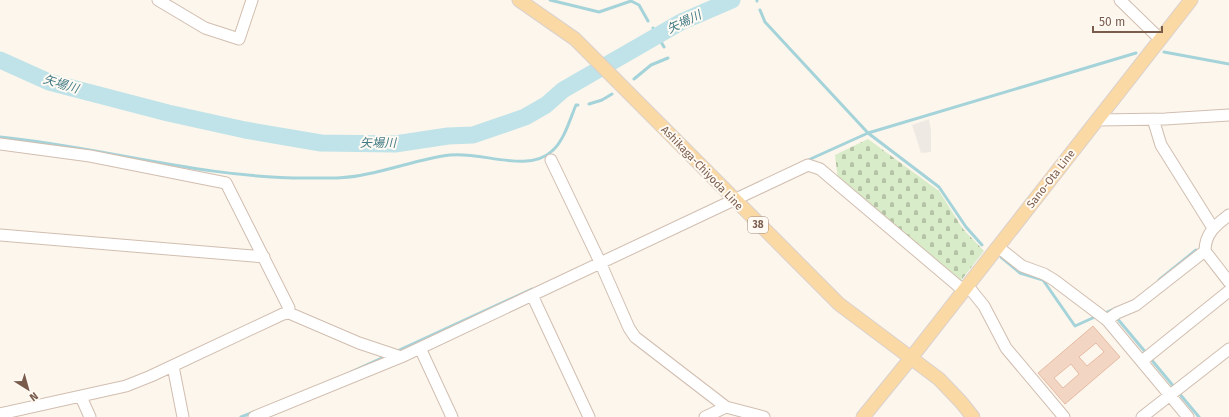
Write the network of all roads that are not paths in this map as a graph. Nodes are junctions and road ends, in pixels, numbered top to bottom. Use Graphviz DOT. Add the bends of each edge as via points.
graph roads {
  1 [pos="158,0"];
  2 [pos="252,0"];
  3 [pos="519,0"];
  4 [pos="1120,0"];
  5 [pos="1191,0"];
  6 [pos="1160,39"];
  7 [pos="1229,115"];
  8 [pos="1153,119"];
  9 [pos="1098,120"];
  10 [pos="0,144"];
  11 [pos="551,160"];
  12 [pos="733,200"];
  13 [pos="1229,215"];
  14 [pos="1213,228"];
  15 [pos="0,235"];
  16 [pos="998,247"];
  17 [pos="1205,251"];
  18 [pos="264,257"];
  19 [pos="600,262"];
  20 [pos="1229,282"];
  21 [pos="965,288"];
  22 [pos="1229,291"];
  23 [pos="532,295"];
  24 [pos="289,313"];
  25 [pos="1107,320"];
  26 [pos="420,348"];
  27 [pos="1229,348"];
  28 [pos="401,357"];
  29 [pos="911,358"];
  30 [pos="1142,361"];
  31 [pos="173,366"];
  32 [pos="1170,395"];
  33 [pos="81,397"];
  34 [pos="726,407"];
  35 [pos="0,414"];
  36 [pos="90,417"];
  37 [pos="183,417"];
  38 [pos="254,417"];
  39 [pos="452,417"];
  40 [pos="589,417"];
  41 [pos="705,417"];
  42 [pos="764,417"];
  43 [pos="863,417"];
  44 [pos="973,417"];
  45 [pos="1064,417"];
  46 [pos="1142,417"];
  47 [pos="1188,417"];
  1 -- 2 [label="street" via="205,28 239,39"];
  3 -- 12 [label="main road, Ashikaga-Chiyoda Line / 38" via="570,36"];
  4 -- 6 [label="street"];
  5 -- 6 [label="main road, Sano-Ota Line"];
  6 -- 9 [label="main road, Sano-Ota Line"];
  7 -- 8 [label="street"];
  8 -- 9 [label="street"];
  8 -- 14 [label="street" via="1161,145"];
  9 -- 16 [label="main road, Sano-Ota Line"];
  10 -- 18 [label="street" via="90,156 226,183"];
  11 -- 19 [label="street"];
  12 -- 19 [label="street"];
  12 -- 21 [label="street" via="803,166 820,169"];
  12 -- 29 [label="main road, Ashikaga-Chiyoda Line / 38" via="857,320"];
  13 -- 14 [label="street"];
  14 -- 17 [label="street" via="1206,240"];
  15 -- 18 [label="street"];
  16 -- 21 [label="main road, Sano-Ota Line"];
  16 -- 25 [label="street" via="1022,266 1054,280"];
  17 -- 20 [label="street"];
  17 -- 25 [label="street" via="1136,305"];
  18 -- 24 [label="street" via="289,308"];
  19 -- 23 [label="street"];
  19 -- 34 [label="street" via="635,337"];
  21 -- 29 [label="main road, Sano-Ota Line"];
  21 -- 45 [label="street" via="984,306 1006,348"];
  22 -- 30 [label="street"];
  23 -- 26 [label="street"];
  23 -- 40 [label="street"];
  24 -- 28 [label="street" via="359,343"];
  24 -- 31 [label="street"];
  25 -- 30 [label="street"];
  26 -- 28 [label="street"];
  26 -- 39 [label="street"];
  27 -- 32 [label="street"];
  28 -- 38 [label="street"];
  29 -- 43 [label="main road, Sano-Ota Line"];
  29 -- 44 [label="main road, Ashikaga-Chiyoda Line / 38" via="947,387"];
  30 -- 32 [label="street"];
  31 -- 33 [label="street" via="126,386"];
  31 -- 37 [label="street"];
  32 -- 46 [label="street"];
  32 -- 47 [label="street"];
  33 -- 35 [label="street"];
  33 -- 36 [label="street"];
  34 -- 41 [label="street"];
  34 -- 42 [label="street"];
}
